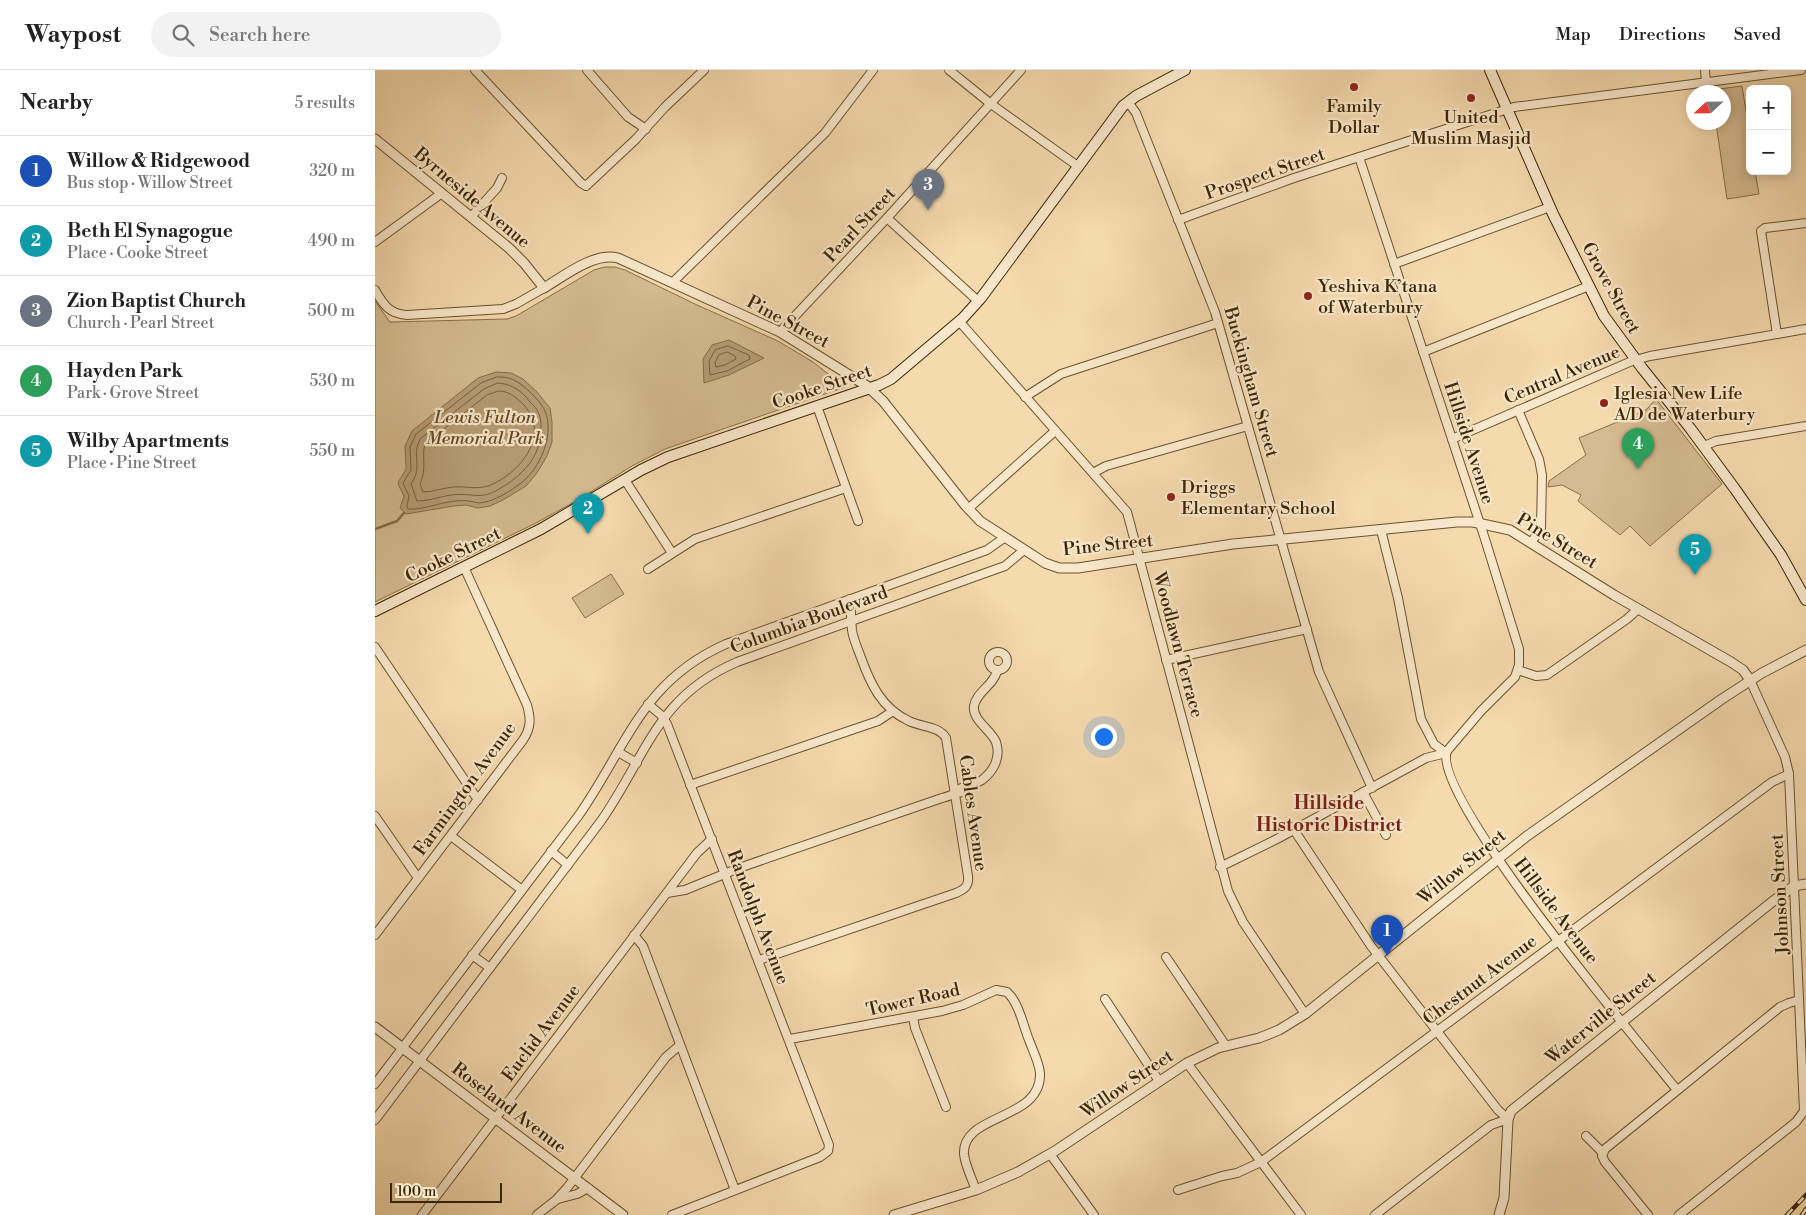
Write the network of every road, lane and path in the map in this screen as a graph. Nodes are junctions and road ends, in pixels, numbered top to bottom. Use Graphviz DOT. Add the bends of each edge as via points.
graph roads {
  1 [pos="587,70"];
  2 [pos="704,70"];
  3 [pos="873,70"];
  4 [pos="949,70"];
  5 [pos="1021,70"];
  6 [pos="1185,70"];
  7 [pos="1490,70"];
  8 [pos="1705,70"];
  9 [pos="1801,70"];
  10 [pos="480,72"];
  11 [pos="1706,82"];
  12 [pos="1128,102"];
  13 [pos="991,104"];
  14 [pos="1507,110"];
  15 [pos="646,129"];
  16 [pos="375,139"];
  17 [pos="1359,157"];
  18 [pos="1079,167"];
  19 [pos="502,178"];
  20 [pos="442,193"];
  21 [pos="1550,207"];
  22 [pos="471,217"];
  23 [pos="887,218"];
  24 [pos="1178,220"];
  25 [pos="1806,223"];
  26 [pos="375,242"];
  27 [pos="1394,264"];
  28 [pos="673,282"];
  29 [pos="1589,286"];
  30 [pos="544,288"];
  31 [pos="375,290"];
  32 [pos="978,301"];
  33 [pos="959,321"];
  34 [pos="1218,323"];
  35 [pos="1806,329"];
  36 [pos="780,332"];
  37 [pos="1777,334"];
  38 [pos="1423,352"];
  39 [pos="1636,360"];
  40 [pos="870,388"];
  41 [pos="1025,396"];
  42 [pos="817,406"];
  43 [pos="1518,410"];
  44 [pos="1248,426"];
  45 [pos="1806,426"];
  46 [pos="1055,431"];
  47 [pos="1451,439"];
  48 [pos="1703,446"];
  49 [pos="1093,473"];
  50 [pos="625,480"];
  51 [pos="846,488"];
  52 [pos="968,508"];
  53 [pos="858,521"];
  54 [pos="1480,523"];
  55 [pos="1381,530"];
  56 [pos="1004,538"];
  57 [pos="1281,540"];
  58 [pos="1531,543"];
  59 [pos="1024,550"];
  60 [pos="672,553"];
  61 [pos="1140,559"];
  62 [pos="464,567"];
  63 [pos="648,569"];
  64 [pos="850,599"];
  65 [pos="1806,600"];
  66 [pos="1638,609"];
  67 [pos="375,612"];
  68 [pos="851,621"];
  69 [pos="1307,629"];
  70 [pos="375,646"];
  71 [pos="1806,650"];
  72 [pos="1166,660"];
  73 [pos="997,670"];
  74 [pos="1518,670"];
  75 [pos="1749,680"];
  76 [pos="648,704"];
  77 [pos="893,711"];
  78 [pos="663,718"];
  79 [pos="618,752"];
  80 [pos="1446,754"];
  81 [pos="637,763"];
  82 [pos="1789,774"];
  83 [pos="690,785"];
  84 [pos="1372,788"];
  85 [pos="955,792"];
  86 [pos="1363,792"];
  87 [pos="478,800"];
  88 [pos="375,816"];
  89 [pos="1294,830"];
  90 [pos="1386,835"];
  91 [pos="451,836"];
  92 [pos="712,839"];
  93 [pos="551,851"];
  94 [pos="1498,859"];
  95 [pos="568,865"];
  96 [pos="1220,867"];
  97 [pos="725,874"];
  98 [pos="418,878"];
  99 [pos="1806,884"];
  100 [pos="1794,886"];
  101 [pos="521,890"];
  102 [pos="667,893"];
  103 [pos="375,935"];
  104 [pos="634,935"];
  105 [pos="1558,941"];
  106 [pos="472,955"];
  107 [pos="1379,955"];
  108 [pos="1166,957"];
  109 [pos="759,960"];
  110 [pos="490,968"];
  111 [pos="1105,999"];
  112 [pos="1799,1000"];
  113 [pos="1305,1014"];
  114 [pos="913,1017"];
  115 [pos="1623,1022"];
  116 [pos="375,1027"];
  117 [pos="1437,1031"];
  118 [pos="790,1039"];
  119 [pos="680,1045"];
  120 [pos="1226,1046"];
  121 [pos="402,1048"];
  122 [pos="420,1061"];
  123 [pos="1187,1063"];
  124 [pos="1159,1082"];
  125 [pos="375,1084"];
  126 [pos="1677,1090"];
  127 [pos="946,1107"];
  128 [pos="378,1110"];
  129 [pos="495,1118"];
  130 [pos="1509,1119"];
  131 [pos="375,1120"];
  132 [pos="1587,1136"];
  133 [pos="1603,1153"];
  134 [pos="1051,1154"];
  135 [pos="1261,1162"];
  136 [pos="575,1178"];
  137 [pos="588,1188"];
  138 [pos="735,1190"];
  139 [pos="976,1190"];
  140 [pos="1178,1190"];
  141 [pos="556,1200"];
  142 [pos="422,1215"];
  143 [pos="537,1215"];
  144 [pos="623,1215"];
  145 [pos="671,1215"];
  146 [pos="894,1215"];
  147 [pos="1094,1215"];
  148 [pos="1301,1215"];
  149 [pos="1375,1215"];
  150 [pos="1499,1215"];
  151 [pos="1648,1215"];
  152 [pos="1679,1215"];
  1 -- 15 [label="street" via="628,117"];
  2 -- 15 [label="street"];
  3 -- 28 [label="street" via="825,133"];
  4 -- 13 [label="street"];
  5 -- 13 [label="street, Pearl Street"];
  6 -- 12 [label="main road, Cooke Street"];
  7 -- 14 [label="main road, Grove Street"];
  8 -- 11 [label="street"];
  9 -- 11 [label="street, Prospect Street"];
  10 -- 15 [label="street" via="586,186"];
  11 -- 14 [label="street, Prospect Street"];
  12 -- 18 [label="main road, Cooke Street"];
  12 -- 24 [label="street, Buckingham Street" via="1136,113"];
  13 -- 18 [label="street"];
  13 -- 23 [label="street, Pearl Street"];
  14 -- 17 [label="street, Prospect Street"];
  14 -- 21 [label="main road, Grove Street"];
  16 -- 20 [label="street, Byrneside Avenue"];
  17 -- 24 [label="street, Prospect Street"];
  17 -- 27 [label="street, Hillside Avenue"];
  18 -- 32 [label="main road, Cooke Street"];
  19 -- 22 [label="street"];
  20 -- 22 [label="street, Byrneside Avenue"];
  20 -- 26 [label="street"];
  21 -- 27 [label="street"];
  21 -- 29 [label="main road, Grove Street"];
  22 -- 30 [label="street, Byrneside Avenue" via="514,253"];
  23 -- 32 [label="street"];
  23 -- 36 [label="street, Pearl Street"];
  24 -- 34 [label="street, Buckingham Street"];
  25 -- 37 [label="street" via="1762,230"];
  27 -- 38 [label="street, Hillside Avenue"];
  28 -- 30 [label="street, Pine Street" via="622,259 606,256"];
  28 -- 36 [label="street, Pine Street"];
  29 -- 38 [label="street"];
  29 -- 39 [label="main road, Grove Street" via="1608,321"];
  30 -- 31 [label="street, Pine Street" via="503,309 407,315 389,310"];
  32 -- 33 [label="main road, Cooke Street"];
  33 -- 40 [label="main road, Cooke Street" via="891,379"];
  33 -- 41 [label="street, Woodlawn Terrace"];
  34 -- 41 [label="street" via="1061,374"];
  34 -- 44 [label="street, Buckingham Street"];
  35 -- 37 [label="street, Central Avenue"];
  36 -- 40 [label="street, Pine Street"];
  37 -- 39 [label="street, Central Avenue"];
  38 -- 47 [label="street, Hillside Avenue"];
  39 -- 43 [label="street, Central Avenue"];
  39 -- 48 [label="main road, Grove Street"];
  40 -- 42 [label="main road, Cooke Street"];
  40 -- 52 [label="street, Pine Street"];
  41 -- 46 [label="street, Woodlawn Terrace"];
  42 -- 50 [label="main road, Cooke Street" via="676,453"];
  42 -- 51 [label="street"];
  43 -- 47 [label="street, Central Avenue"];
  43 -- 58 [label="street" via="1542,470 1541,528"];
  44 -- 49 [label="street" via="1106,466"];
  44 -- 57 [label="street, Buckingham Street"];
  45 -- 48 [label="street"];
  46 -- 49 [label="street, Woodlawn Terrace"];
  46 -- 52 [label="street"];
  47 -- 54 [label="street, Hillside Avenue"];
  48 -- 65 [label="main road, Grove Street" via="1781,556"];
  49 -- 61 [label="street, Woodlawn Terrace" via="1127,512"];
  50 -- 60 [label="street"];
  50 -- 62 [label="main road, Cooke Street" via="554,522"];
  51 -- 53 [label="street"];
  51 -- 60 [label="street" via="695,538"];
  52 -- 56 [label="street, Pine Street"];
  54 -- 55 [label="street, Pine Street"];
  54 -- 58 [label="street, Pine Street" via="1507,528"];
  54 -- 74 [label="street, Hillside Avenue" via="1517,640"];
  55 -- 57 [label="street, Pine Street"];
  55 -- 80 [label="street" via="1398,598 1421,719 1433,744"];
  56 -- 59 [label="street, Pine Street"];
  56 -- 64 [label="street, Columbia Boulevard" via="987,550"];
  57 -- 61 [label="street, Pine Street"];
  57 -- 69 [label="street, Buckingham Street"];
  58 -- 66 [label="street, Pine Street"];
  59 -- 61 [label="street, Pine Street" via="1045,563 1064,568"];
  59 -- 68 [label="street, Columbia Boulevard" via="1005,566"];
  60 -- 63 [label="street"];
  61 -- 72 [label="street, Woodlawn Terrace"];
  62 -- 67 [label="main road, Cooke Street"];
  62 -- 87 [label="street, Farmington Avenue" via="527,706 530,721 523,740"];
  64 -- 68 [label="street, Cables Avenue"];
  64 -- 76 [label="street, Columbia Boulevard" via="713,650 677,673"];
  66 -- 74 [label="street" via="1547,675 1536,676"];
  66 -- 75 [label="street, Pine Street" via="1737,665"];
  68 -- 77 [label="street, Cables Avenue" via="871,684"];
  68 -- 78 [label="street, Columbia Boulevard" via="727,666 689,690"];
  69 -- 72 [label="street"];
  69 -- 84 [label="street, Buckingham Street" via="1319,672"];
  70 -- 87 [label="street"];
  71 -- 75 [label="street, Willow Street"];
  72 -- 96 [label="street, Woodlawn Terrace"];
  73 -- 85 [label="street" via="974,709 995,740 997,759 989,774 968,790"];
  74 -- 80 [label="street" via="1513,680 1481,711"];
  75 -- 82 [label="street, Johnson Street" via="1787,762"];
  75 -- 94 [label="street, Willow Street"];
  76 -- 78 [label="street, Randolph Avenue"];
  76 -- 79 [label="street, Columbia Boulevard"];
  77 -- 83 [label="street" via="878,721"];
  77 -- 85 [label="street, Cables Avenue" via="945,736"];
  78 -- 81 [label="street, Columbia Boulevard"];
  78 -- 83 [label="street, Randolph Avenue"];
  79 -- 81 [label="street"];
  79 -- 93 [label="street, Columbia Boulevard" via="590,800"];
  80 -- 84 [label="street" via="1426,758"];
  80 -- 94 [label="street, Hillside Avenue" via="1448,770 1457,792"];
  81 -- 95 [label="street, Columbia Boulevard" via="610,809"];
  82 -- 100 [label="street, Johnson Street"];
  82 -- 105 [label="street, Chestnut Avenue" via="1772,782"];
  83 -- 92 [label="street, Randolph Avenue"];
  84 -- 86 [label="street"];
  85 -- 97 [label="street"];
  85 -- 109 [label="street, Cables Avenue" via="968,876 965,889"];
  86 -- 89 [label="street"];
  86 -- 90 [label="street"];
  87 -- 91 [label="street, Farmington Avenue"];
  88 -- 98 [label="street"];
  89 -- 96 [label="street"];
  89 -- 107 [label="street"];
  91 -- 98 [label="street, Farmington Avenue"];
  91 -- 101 [label="street"];
  92 -- 97 [label="street, Randolph Avenue"];
  92 -- 102 [label="street, Euclid Avenue" via="701,848"];
  93 -- 95 [label="street"];
  93 -- 101 [label="street, Columbia Boulevard"];
  94 -- 105 [label="street, Hillside Avenue"];
  94 -- 107 [label="street, Willow Street"];
  95 -- 110 [label="street, Columbia Boulevard"];
  96 -- 113 [label="street, Woodlawn Terrace" via="1239,915"];
  97 -- 102 [label="street" via="685,890"];
  97 -- 109 [label="street, Randolph Avenue"];
  98 -- 103 [label="street, Farmington Avenue"];
  99 -- 100 [label="street"];
  100 -- 112 [label="street, Johnson Street"];
  100 -- 115 [label="street, Waterville Street"];
  101 -- 106 [label="street, Columbia Boulevard"];
  102 -- 104 [label="street, Euclid Avenue"];
  104 -- 119 [label="street" via="643,946"];
  104 -- 129 [label="street, Euclid Avenue"];
  105 -- 115 [label="street, Hillside Avenue"];
  105 -- 117 [label="street, Chestnut Avenue"];
  106 -- 110 [label="street"];
  106 -- 121 [label="street, Columbia Boulevard"];
  107 -- 113 [label="street, Willow Street"];
  107 -- 117 [label="street"];
  108 -- 120 [label="street"];
  109 -- 118 [label="street, Randolph Avenue"];
  110 -- 122 [label="street, Columbia Boulevard"];
  111 -- 124 [label="street"];
  112 -- 126 [label="street" via="1780,1008"];
  112 -- 152 [label="street, Johnson Street" via="1803,1114"];
  113 -- 120 [label="street, Willow Street" via="1279,1030"];
  114 -- 118 [label="street, Tower Road"];
  114 -- 127 [label="street"];
  114 -- 139 [label="street, Tower Road" via="955,1008 993,991 1004,991 1013,1001 1037,1060 1039,1079 1031,1097 1021,1106 978,1129 966,1143 965,1157"];
  115 -- 126 [label="street, Hillside Avenue"];
  115 -- 130 [label="street, Waterville Street" via="1514,1109"];
  116 -- 121 [label="street, Roseland Avenue"];
  117 -- 130 [label="street" via="1498,1110"];
  117 -- 135 [label="street, Chestnut Avenue"];
  118 -- 138 [label="street, Randolph Avenue" via="828,1139 828,1152"];
  119 -- 136 [label="street" via="666,1057"];
  119 -- 138 [label="street"];
  120 -- 123 [label="street, Willow Street"];
  121 -- 122 [label="street, Roseland Avenue"];
  121 -- 125 [label="street, Columbia Boulevard"];
  122 -- 128 [label="street, Columbia Boulevard"];
  122 -- 129 [label="street, Roseland Avenue"];
  123 -- 124 [label="street, Willow Street"];
  123 -- 135 [label="street"];
  124 -- 134 [label="street, Willow Street"];
  126 -- 133 [label="street"];
  128 -- 131 [label="street, Columbia Boulevard"];
  129 -- 136 [label="street, Roseland Avenue"];
  129 -- 142 [label="street, Euclid Avenue"];
  130 -- 149 [label="street" via="1491,1125"];
  130 -- 150 [label="street" via="1504,1198"];
  132 -- 133 [label="street"];
  133 -- 151 [label="street" via="1605,1162"];
  134 -- 139 [label="street, Willow Street"];
  134 -- 147 [label="street"];
  135 -- 140 [label="street, Chestnut Avenue" via="1237,1173"];
  135 -- 148 [label="street"];
  136 -- 137 [label="street, Roseland Avenue"];
  136 -- 141 [label="street"];
  137 -- 141 [label="street"];
  137 -- 144 [label="street, Roseland Avenue"];
  138 -- 145 [label="street"];
  139 -- 146 [label="street, Willow Street"];
  141 -- 143 [label="street"];
}
